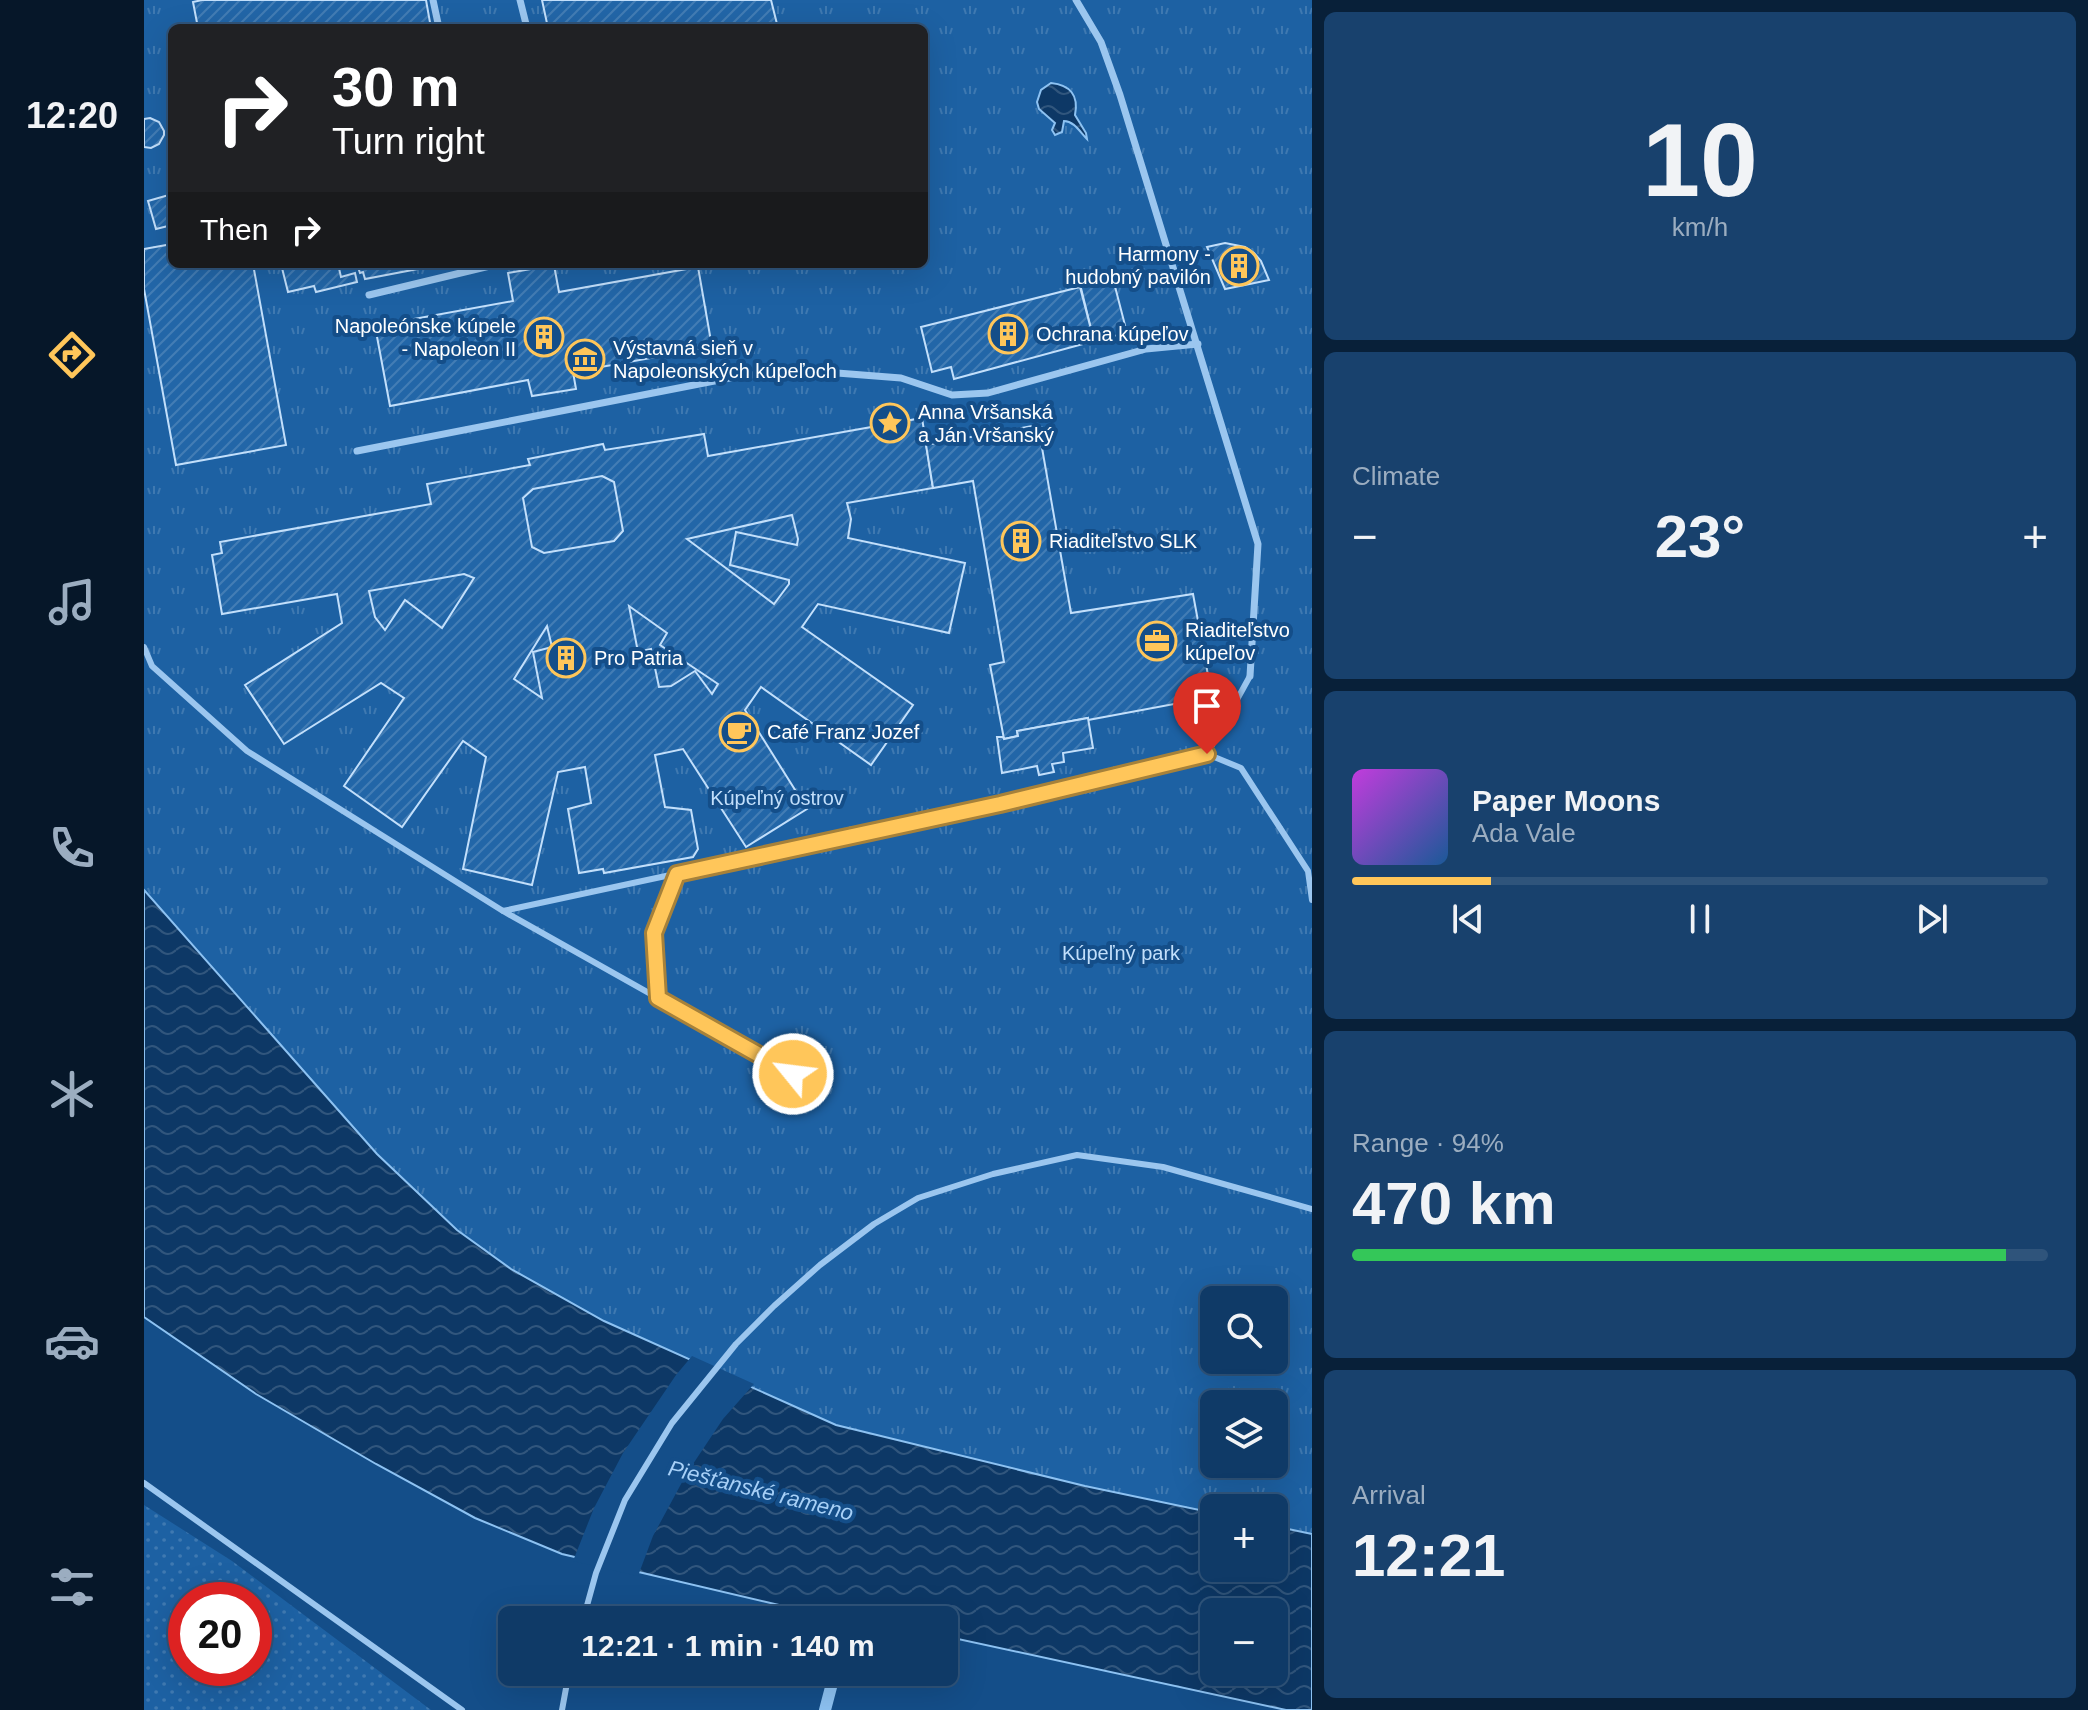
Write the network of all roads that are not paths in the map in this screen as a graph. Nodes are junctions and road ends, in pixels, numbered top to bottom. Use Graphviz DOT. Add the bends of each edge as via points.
graph roads {
  1 [pos="433,0"];
  2 [pos="520,0"];
  3 [pos="1076,0"];
  4 [pos="438,24"];
  5 [pos="526,24"];
  6 [pos="474,268"];
  7 [pos="369,295"];
  8 [pos="1198,344"];
  9 [pos="357,451"];
  10 [pos="144,647"];
  11 [pos="1250,676"];
  12 [pos="1207,754"];
  13 [pos="677,874"];
  14 [pos="1312,900"];
  15 [pos="503,911"];
  16 [pos="658,998"];
  17 [pos="793,1074"];
  18 [pos="1312,1209"];
  19 [pos="144,1483"];
  20 [pos="587,1606"];
  21 [pos="566,1686"];
  22 [pos="462,1710"];
  23 [pos="562,1710"];
  1 -- 4 [label="street"];
  2 -- 5 [label="street"];
  3 -- 8 [label="street" via="1101,42"];
  6 -- 7 [label="street"];
  8 -- 9 [label="street" via="1146,349 988,393 952,395 901,378 837,373 745,375"];
  8 -- 11 [label="street" via="1258,544"];
  10 -- 15 [label="lane" via="152,666 247,751"];
  11 -- 12 [label="lane"];
  12 -- 13 [label="lane"];
  12 -- 14 [label="lane" via="1241,768 1308,871"];
  13 -- 15 [label="lane"];
  13 -- 16 [label="lane" via="654,933"];
  15 -- 16 [label="lane"];
  16 -- 17 [label="lane"];
  18 -- 20 [label="lane" via="1163,1167 1077,1155 918,1198 820,1265 736,1344 672,1423 625,1500"];
  19 -- 22 [label="lane"];
  21 -- 23 [label="lane"];
}
